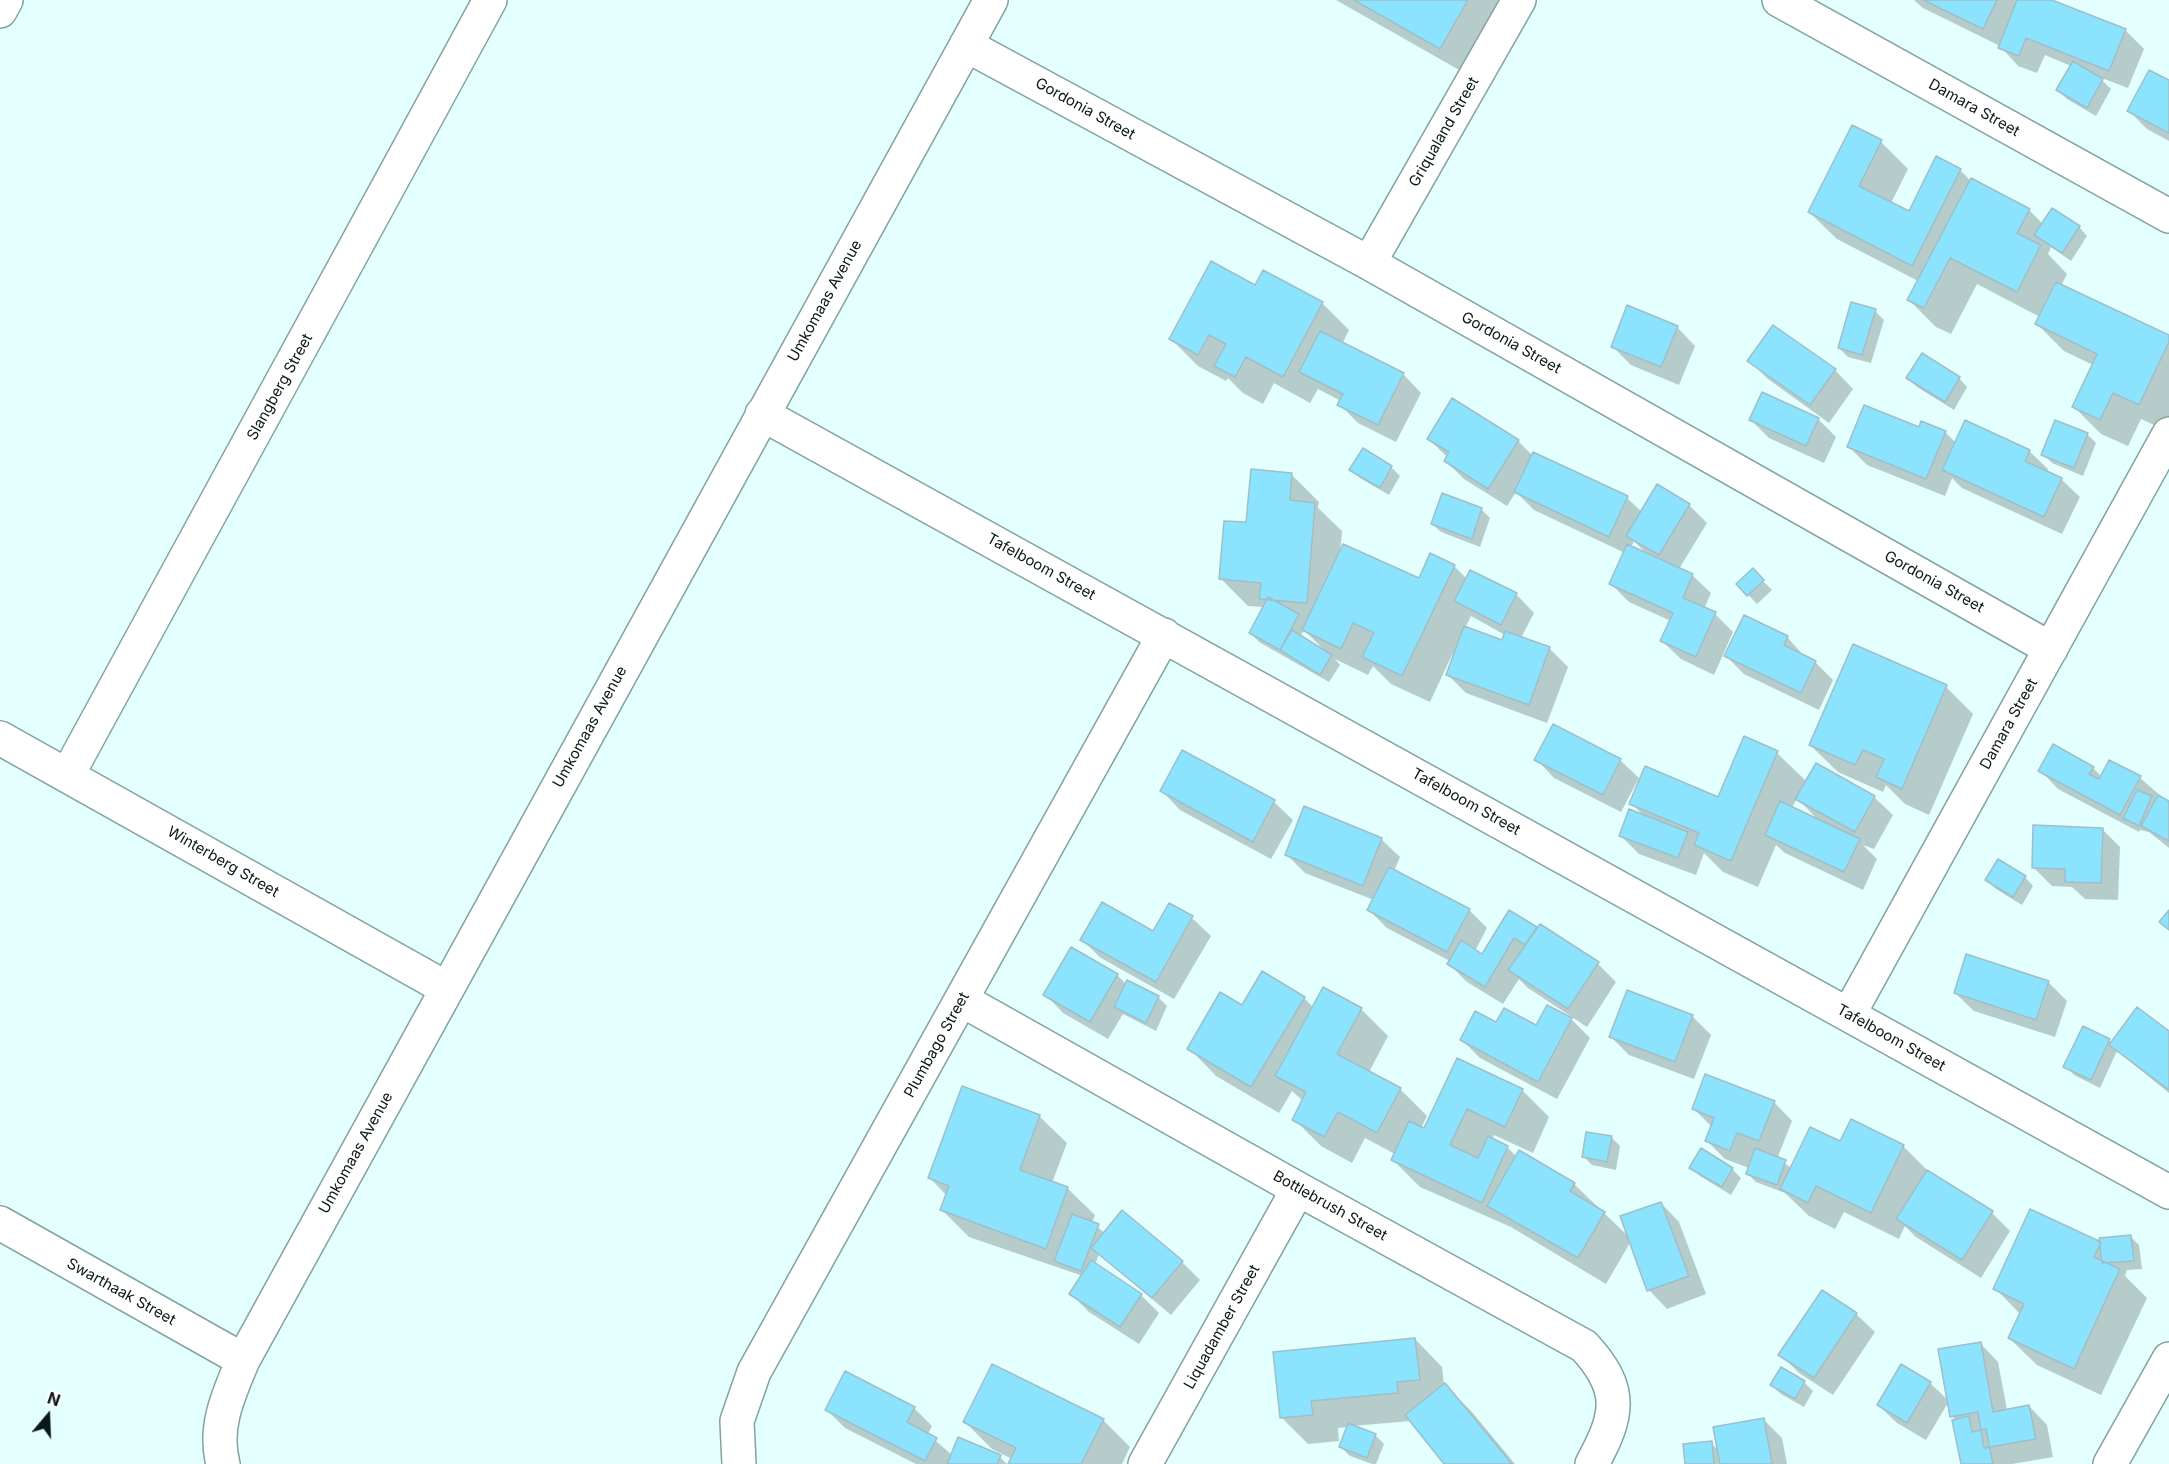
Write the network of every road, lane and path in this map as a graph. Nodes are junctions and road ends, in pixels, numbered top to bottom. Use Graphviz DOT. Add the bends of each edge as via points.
graph roads {
  1 [pos="6,0"];
  2 [pos="490,0"];
  3 [pos="991,0"];
  4 [pos="1519,0"];
  5 [pos="1779,0"];
  6 [pos="0,11"];
  7 [pos="966,45"];
  8 [pos="2169,216"];
  9 [pos="1369,263"];
  10 [pos="762,414"];
  11 [pos="2169,434"];
  12 [pos="1164,635"];
  13 [pos="2051,649"];
  14 [pos="0,738"];
  15 [pos="68,774"];
  16 [pos="446,988"];
  17 [pos="962,999"];
  18 [pos="1849,1014"];
  19 [pos="1298,1189"];
  20 [pos="2169,1192"];
  21 [pos="0,1223"];
  22 [pos="2169,1359"];
  23 [pos="243,1360"];
  24 [pos="223,1464"];
  25 [pos="739,1464"];
  26 [pos="1145,1464"];
  27 [pos="1592,1464"];
  28 [pos="2110,1464"];
  1 -- 6 [label="street"];
  2 -- 15 [label="street, Slangberg Street"];
  3 -- 7 [label="street, Umkomaas Avenue"];
  4 -- 9 [label="street, Griqualand Street"];
  5 -- 8 [label="street, Damara Street"];
  7 -- 9 [label="street, Gordonia Street"];
  7 -- 10 [label="street, Umkomaas Avenue"];
  9 -- 13 [label="street, Gordonia Street"];
  10 -- 12 [label="street, Tafelboom Street"];
  10 -- 16 [label="street, Umkomaas Avenue"];
  11 -- 13 [label="street, Damara Street"];
  12 -- 17 [label="street, Plumbago Street"];
  12 -- 18 [label="street, Tafelboom Street"];
  13 -- 18 [label="street, Damara Street"];
  14 -- 15 [label="street, Winterberg Street"];
  15 -- 16 [label="street, Winterberg Street"];
  16 -- 23 [label="street, Umkomaas Avenue"];
  17 -- 19 [label="street, Bottlebrush Street"];
  17 -- 25 [label="street, Plumbago Street" via="754,1372 737,1421"];
  18 -- 20 [label="street, Tafelboom Street"];
  19 -- 26 [label="street, Liquadamber Street"];
  19 -- 27 [label="street, Bottlebrush Street" via="1584,1346 1597,1360 1614,1396 1614,1417"];
  21 -- 23 [label="street, Swarthaak Street"];
  22 -- 28 [label="street"];
  23 -- 24 [label="street, Umkomaas Avenue" via="220,1428"];
}
